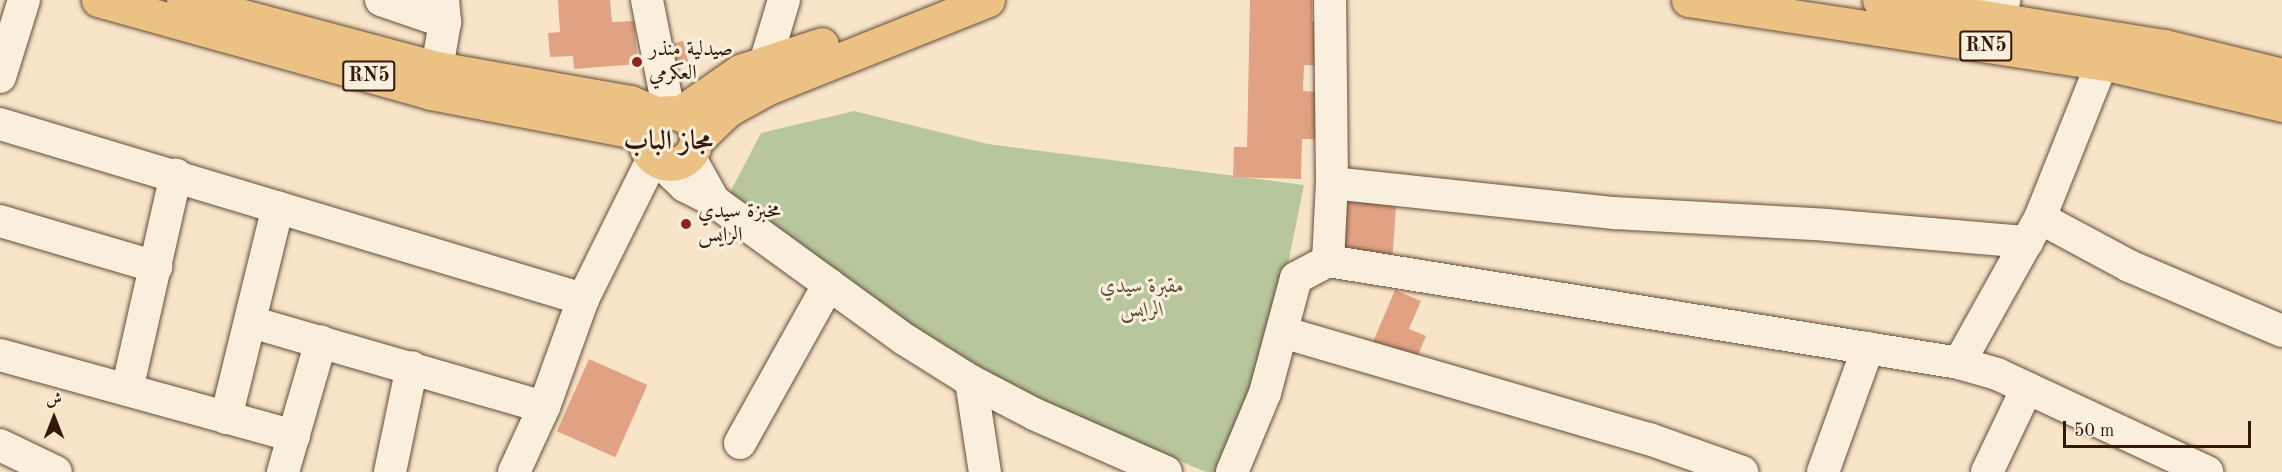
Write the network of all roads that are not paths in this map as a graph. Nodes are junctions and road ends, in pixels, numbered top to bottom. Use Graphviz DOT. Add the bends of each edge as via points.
graph roads {
  1 [pos="24,0"];
  2 [pos="98,0"];
  3 [pos="183,0"];
  4 [pos="381,0"];
  5 [pos="647,0"];
  6 [pos="784,0"];
  7 [pos="929,0"];
  8 [pos="988,0"];
  9 [pos="1330,0"];
  10 [pos="1688,0"];
  11 [pos="1879,0"];
  12 [pos="2004,0"];
  13 [pos="444,11"];
  14 [pos="1972,13"];
  15 [pos="765,63"];
  16 [pos="2102,63"];
  17 [pos="437,68"];
  18 [pos="2282,75"];
  19 [pos="0,77"];
  20 [pos="2282,105"];
  21 [pos="0,124"];
  22 [pos="669,136"];
  23 [pos="176,175"];
  24 [pos="1332,183"];
  25 [pos="278,207"];
  26 [pos="0,221"];
  27 [pos="2034,230"];
  28 [pos="1328,261"];
  29 [pos="156,267"];
  30 [pos="829,284"];
  31 [pos="583,299"];
  32 [pos="251,322"];
  33 [pos="2282,331"];
  34 [pos="1282,332"];
  35 [pos="321,341"];
  36 [pos="1868,348"];
  37 [pos="0,355"];
  38 [pos="1959,363"];
  39 [pos="412,367"];
  40 [pos="971,381"];
  41 [pos="2027,388"];
  42 [pos="127,390"];
  43 [pos="544,407"];
  44 [pos="226,418"];
  45 [pos="294,436"];
  46 [pos="740,443"];
  47 [pos="0,445"];
  48 [pos="1151,469"];
  49 [pos="519,470"];
  50 [pos="56,472"];
  51 [pos="283,472"];
  52 [pos="390,472"];
  53 [pos="986,472"];
  54 [pos="1232,472"];
  55 [pos="1742,472"];
  56 [pos="1823,472"];
  57 [pos="1987,472"];
  58 [pos="2207,472"];
  1 -- 19 [label="street"];
  2 -- 22 [label="main road, RN5" via="430,93"];
  3 -- 17 [label="main road, RN5"];
  4 -- 13 [label="street"];
  5 -- 22 [label="street"];
  6 -- 15 [label="street"];
  7 -- 15 [label="main road"];
  8 -- 22 [label="main road" via="766,89"];
  9 -- 24 [label="street"];
  10 -- 16 [label="main road, RN5"];
  11 -- 14 [label="main road, RN5"];
  12 -- 14 [label="street"];
  13 -- 17 [label="street"];
  14 -- 18 [label="main road, RN5" via="2164,46"];
  15 -- 22 [label="main road" via="740,71"];
  16 -- 20 [label="main road, RN5"];
  16 -- 27 [label="street"];
  17 -- 22 [label="main road, RN5" via="630,102"];
  21 -- 23 [label="street"];
  22 -- 30 [label="street" via="685,186 714,201"];
  22 -- 31 [label="street"];
  23 -- 25 [label="street"];
  23 -- 29 [label="street"];
  24 -- 27 [label="street" via="1614,213 1827,225"];
  24 -- 28 [label="street"];
  25 -- 31 [label="street"];
  25 -- 32 [label="street"];
  26 -- 29 [label="street"];
  27 -- 33 [label="street"];
  27 -- 38 [label="street"];
  28 -- 34 [label="street" via="1296,278"];
  28 -- 36 [label="street"];
  29 -- 42 [label="street"];
  30 -- 40 [label="street" via="904,339"];
  30 -- 46 [label="street"];
  31 -- 43 [label="street"];
  32 -- 35 [label="street"];
  32 -- 44 [label="street"];
  34 -- 54 [label="street" via="1265,393"];
  34 -- 55 [label="street" via="1649,439"];
  35 -- 39 [label="street"];
  35 -- 45 [label="street"];
  36 -- 38 [label="street"];
  36 -- 56 [label="street"];
  37 -- 42 [label="street"];
  38 -- 41 [label="street"];
  39 -- 43 [label="street"];
  39 -- 52 [label="street"];
  40 -- 48 [label="street"];
  40 -- 53 [label="street"];
  41 -- 57 [label="street"];
  41 -- 58 [label="street"];
  42 -- 44 [label="street"];
  43 -- 49 [label="street"];
  44 -- 45 [label="street"];
  45 -- 51 [label="street"];
  47 -- 50 [label="street"];
}
